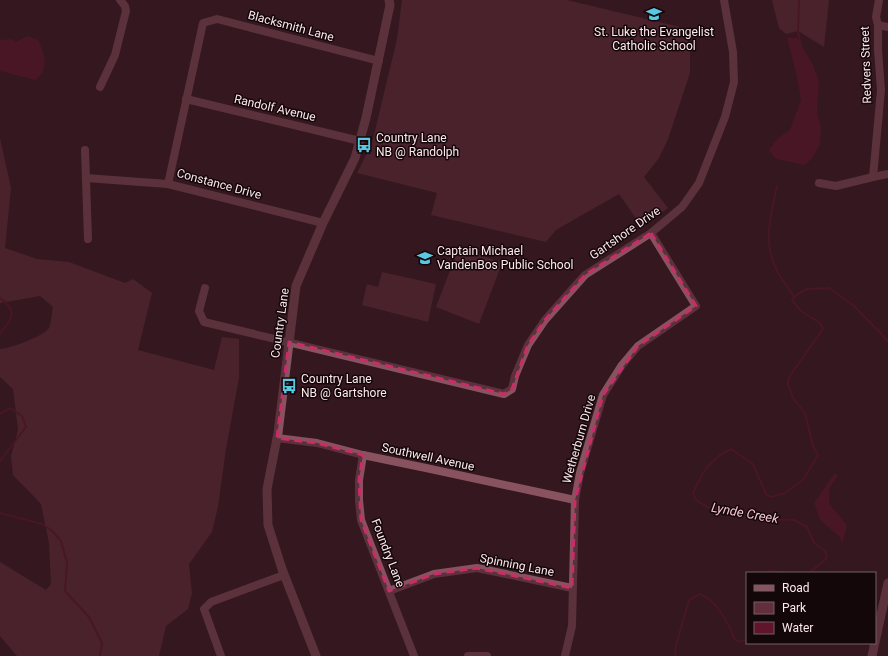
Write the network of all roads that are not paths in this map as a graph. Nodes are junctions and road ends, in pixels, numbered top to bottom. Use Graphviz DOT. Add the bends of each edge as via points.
graph roads {
  1 [pos="120,0"];
  2 [pos="389,0"];
  3 [pos="724,0"];
  4 [pos="879,0"];
  5 [pos="878,25"];
  6 [pos="888,27"];
  7 [pos="379,61"];
  8 [pos="100,87"];
  9 [pos="186,99"];
  10 [pos="360,141"];
  11 [pos="85,150"];
  12 [pos="888,174"];
  13 [pos="872,177"];
  14 [pos="86,178"];
  15 [pos="819,183"];
  16 [pos="168,184"];
  17 [pos="323,223"];
  18 [pos="651,233"];
  19 [pos="88,239"];
  20 [pos="205,288"];
  21 [pos="289,342"];
  22 [pos="277,438"];
  23 [pos="363,456"];
  24 [pos="575,500"];
  25 [pos="284,575"];
  26 [pos="572,588"];
  27 [pos="887,589"];
  28 [pos="389,591"];
  29 [pos="876,638"];
  30 [pos="875,644"];
  31 [pos="221,656"];
  32 [pos="316,656"];
  33 [pos="414,656"];
  34 [pos="468,656"];
  35 [pos="487,656"];
  36 [pos="565,656"];
  37 [pos="872,656"];
  1 -- 8 [label="street" via="126,12 115,55"];
  2 -- 7 [label="street, Country Lane"];
  3 -- 18 [label="street, Gartshore Drive" via="733,52 734,82 725,117 699,183 682,207"];
  4 -- 5 [label="street, Redvers Street" via="876,17"];
  5 -- 6 [label="street"];
  5 -- 13 [label="street, Redvers Street" via="882,90"];
  7 -- 9 [label="street, Blacksmith Lane" via="217,19 203,23"];
  7 -- 10 [label="street, Country Lane"];
  9 -- 10 [label="street, Randolf Avenue"];
  9 -- 16 [label="street, Constance Drive"];
  10 -- 17 [label="street, Country Lane" via="355,158"];
  11 -- 14 [label="street"];
  12 -- 13 [label="street"];
  13 -- 15 [label="street" via="836,186"];
  14 -- 16 [label="street"];
  14 -- 19 [label="street"];
  16 -- 17 [label="street, Constance Drive"];
  17 -- 21 [label="street, Country Lane" via="296,286"];
  18 -- 21 [label="street, Gartshore Drive" via="585,275 545,320 528,345 512,389 504,394"];
  18 -- 24 [label="street, Wetherburn Drive" via="696,306 638,346 603,395 580,473"];
  20 -- 21 [label="street, Gartshore Drive" via="199,311 204,322"];
  21 -- 22 [label="street, Country Lane"];
  22 -- 23 [label="street, Southwell Avenue" via="316,443"];
  22 -- 25 [label="street, Country Lane" via="267,489 268,525"];
  23 -- 24 [label="street, Southwell Avenue"];
  23 -- 28 [label="street, Foundry Lane" via="359,480 362,520"];
  24 -- 26 [label="street, Wetherburn Drive"];
  25 -- 31 [label="street" via="211,602 204,609"];
  25 -- 32 [label="street, Country Lane"];
  26 -- 28 [label="street, Spinning Lane" via="477,568 434,574"];
  26 -- 36 [label="street, Wetherburn Drive" via="572,626"];
  27 -- 29 [label="street"];
  28 -- 33 [label="street, Foundry Lane"];
  30 -- 37 [label="street"];
  34 -- 35 [label="street"];
}
